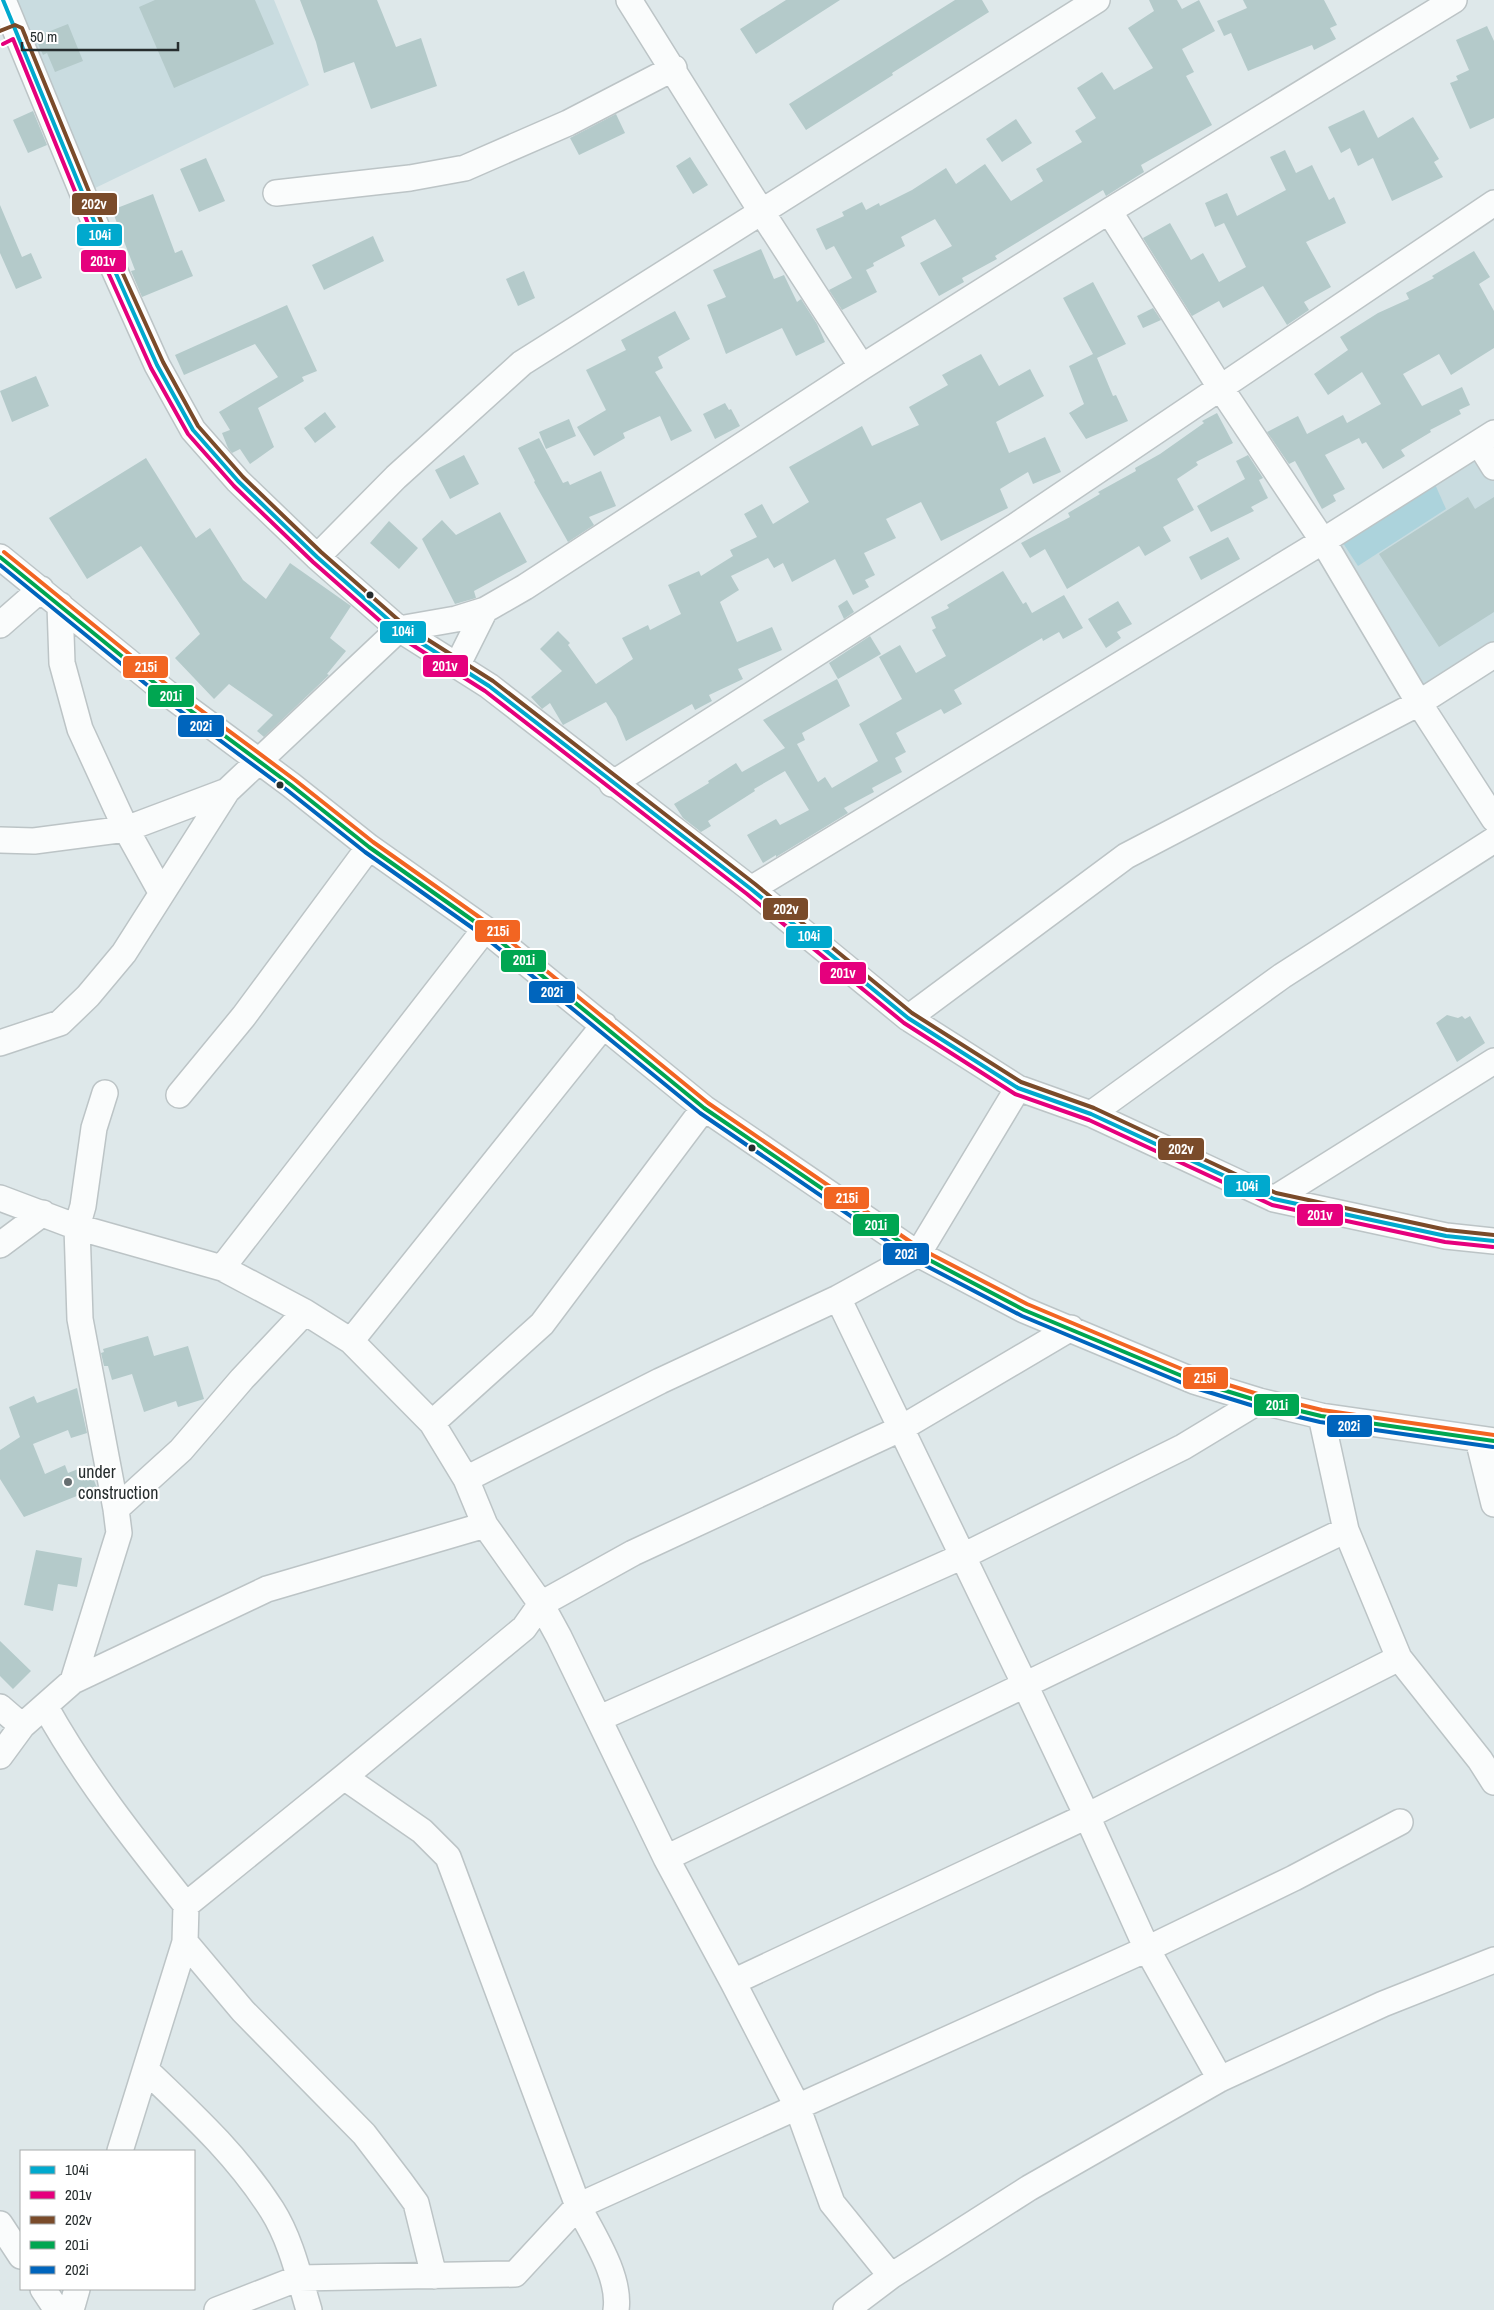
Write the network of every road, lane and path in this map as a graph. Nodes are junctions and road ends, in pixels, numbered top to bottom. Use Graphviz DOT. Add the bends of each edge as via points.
graph roads {
  1 [pos="3,0"];
  2 [pos="629,0"];
  3 [pos="1097,0"];
  4 [pos="1454,0"];
  5 [pos="674,68"];
  6 [pos="276,193"];
  7 [pos="1494,203"];
  8 [pos="761,211"];
  9 [pos="1109,211"];
  10 [pos="862,367"];
  11 [pos="1220,387"];
  12 [pos="1486,438"];
  13 [pos="1494,467"];
  14 [pos="1323,541"];
  15 [pos="0,557"];
  16 [pos="317,557"];
  17 [pos="41,589"];
  18 [pos="60,605"];
  19 [pos="485,610"];
  20 [pos="0,625"];
  21 [pos="399,630"];
  22 [pos="1494,655"];
  23 [pos="457,666"];
  24 [pos="1419,703"];
  25 [pos="258,761"];
  26 [pos="612,784"];
  27 [pos="227,792"];
  28 [pos="1494,819"];
  29 [pos="126,829"];
  30 [pos="0,840"];
  31 [pos="1494,840"];
  32 [pos="369,847"];
  33 [pos="752,889"];
  34 [pos="161,892"];
  35 [pos="485,929"];
  36 [pos="908,1018"];
  37 [pos="604,1025"];
  38 [pos="0,1043"];
  39 [pos="1494,1061"];
  40 [pos="1018,1088"];
  41 [pos="105,1093"];
  42 [pos="179,1095"];
  43 [pos="704,1108"];
  44 [pos="1091,1114"];
  45 [pos="0,1198"];
  46 [pos="1274,1199"];
  47 [pos="43,1213"];
  48 [pos="77,1227"];
  49 [pos="1494,1242"];
  50 [pos="0,1245"];
  51 [pos="918,1254"];
  52 [pos="222,1268"];
  53 [pos="838,1298"];
  54 [pos="305,1312"];
  55 [pos="1071,1328"];
  56 [pos="351,1340"];
  57 [pos="1259,1401"];
  58 [pos="1321,1416"];
  59 [pos="432,1423"];
  60 [pos="900,1429"];
  61 [pos="1486,1440"];
  62 [pos="466,1479"];
  63 [pos="1494,1504"];
  64 [pos="116,1509"];
  65 [pos="485,1525"];
  66 [pos="1346,1530"];
  67 [pos="963,1556"];
  68 [pos="541,1604"];
  69 [pos="1399,1658"];
  70 [pos="73,1681"];
  71 [pos="1025,1685"];
  72 [pos="45,1706"];
  73 [pos="0,1707"];
  74 [pos="600,1718"];
  75 [pos="22,1726"];
  76 [pos="0,1756"];
  77 [pos="344,1777"];
  78 [pos="1494,1782"];
  79 [pos="1087,1816"];
  80 [pos="1400,1822"];
  81 [pos="666,1858"];
  82 [pos="186,1905"];
  83 [pos="185,1942"];
  84 [pos="1147,1949"];
  85 [pos="1494,1960"];
  86 [pos="733,1982"];
  87 [pos="146,2070"];
  88 [pos="1220,2079"];
  89 [pos="796,2106"];
  90 [pos="120,2150"];
  91 [pos="578,2206"];
  92 [pos="0,2224"];
  93 [pos="20,2254"];
  94 [pos="434,2276"];
  95 [pos="891,2276"];
  96 [pos="299,2278"];
  97 [pos="44,2290"];
  98 [pos="77,2290"];
  99 [pos="57,2310"];
  100 [pos="71,2310"];
  101 [pos="218,2310"];
  102 [pos="309,2310"];
  103 [pos="616,2310"];
  104 [pos="846,2310"];
  1 -- 16 [label="street" via="113,267 158,365 193,430 238,481"];
  2 -- 5 [label="street"];
  3 -- 8 [label="street"];
  4 -- 9 [label="street"];
  5 -- 6 [label="street" via="568,123 465,168 410,178"];
  5 -- 8 [label="street"];
  7 -- 11 [label="street"];
  8 -- 10 [label="street"];
  8 -- 16 [label="street" via="522,363 396,477"];
  9 -- 10 [label="street"];
  9 -- 11 [label="street"];
  10 -- 19 [label="street"];
  11 -- 14 [label="street"];
  11 -- 26 [label="street" via="1014,527"];
  12 -- 13 [label="street"];
  12 -- 14 [label="street"];
  14 -- 24 [label="street"];
  14 -- 33 [label="street"];
  15 -- 17 [label="street"];
  16 -- 21 [label="street"];
  17 -- 18 [label="street"];
  17 -- 20 [label="street"];
  18 -- 25 [label="street" via="167,693"];
  18 -- 29 [label="street" via="62,663 80,729"];
  19 -- 21 [label="street"];
  19 -- 23 [label="street"];
  21 -- 23 [label="street"];
  21 -- 25 [label="street"];
  22 -- 24 [label="street"];
  23 -- 26 [label="street" via="489,686"];
  24 -- 28 [label="street"];
  24 -- 36 [label="street" via="1126,856"];
  25 -- 27 [label="street"];
  25 -- 32 [label="street"];
  26 -- 33 [label="street"];
  27 -- 29 [label="street"];
  27 -- 34 [label="street"];
  29 -- 30 [label="street" via="34,841"];
  29 -- 34 [label="street"];
  31 -- 44 [label="street" via="1282,976"];
  32 -- 35 [label="street"];
  32 -- 42 [label="street" via="244,1016"];
  33 -- 36 [label="street"];
  34 -- 38 [label="street" via="124,953 60,1023"];
  35 -- 37 [label="street"];
  35 -- 52 [label="street"];
  36 -- 40 [label="street"];
  37 -- 43 [label="street"];
  37 -- 56 [label="street"];
  39 -- 46 [label="street"];
  40 -- 44 [label="street"];
  40 -- 51 [label="street"];
  41 -- 48 [label="street" via="94,1128"];
  43 -- 51 [label="street"];
  43 -- 59 [label="street" via="542,1324"];
  44 -- 46 [label="street"];
  45 -- 47 [label="street"];
  46 -- 49 [label="street" via="1446,1236"];
  47 -- 48 [label="street"];
  47 -- 50 [label="street"];
  48 -- 52 [label="street"];
  48 -- 64 [label="street" via="80,1319"];
  51 -- 53 [label="street"];
  51 -- 55 [label="street" via="1024,1310"];
  52 -- 54 [label="street"];
  53 -- 60 [label="street"];
  53 -- 62 [label="street" via="660,1380"];
  54 -- 56 [label="street"];
  54 -- 64 [label="street" via="181,1450"];
  55 -- 57 [label="street" via="1155,1366"];
  55 -- 60 [label="street"];
  56 -- 59 [label="street"];
  57 -- 58 [label="street"];
  57 -- 67 [label="street" via="1183,1447"];
  58 -- 61 [label="street"];
  58 -- 66 [label="street"];
  59 -- 62 [label="street"];
  60 -- 67 [label="street"];
  60 -- 68 [label="street" via="633,1553"];
  61 -- 63 [label="street"];
  62 -- 65 [label="street"];
  64 -- 70 [label="street" via="119,1533 115,1550"];
  65 -- 68 [label="street"];
  65 -- 70 [label="street" via="267,1589"];
  66 -- 69 [label="street"];
  66 -- 71 [label="street"];
  67 -- 71 [label="street"];
  67 -- 74 [label="street"];
  68 -- 74 [label="street"];
  68 -- 77 [label="street" via="524,1628"];
  69 -- 78 [label="street"];
  69 -- 79 [label="street"];
  70 -- 72 [label="street"];
  71 -- 79 [label="street"];
  71 -- 81 [label="street"];
  72 -- 75 [label="street"];
  72 -- 82 [label="street" via="124,1828"];
  73 -- 75 [label="street"];
  74 -- 81 [label="street"];
  75 -- 76 [label="street"];
  77 -- 82 [label="street"];
  77 -- 91 [label="street" via="422,1831 448,1857"];
  79 -- 84 [label="street"];
  79 -- 86 [label="street"];
  80 -- 84 [label="street"];
  81 -- 86 [label="street"];
  82 -- 83 [label="street"];
  83 -- 87 [label="street"];
  83 -- 94 [label="street" via="243,2011 364,2134 400,2181 416,2204"];
  84 -- 88 [label="street"];
  84 -- 89 [label="street"];
  85 -- 88 [label="street" via="1384,2004"];
  86 -- 89 [label="street"];
  87 -- 90 [label="street"];
  87 -- 96 [label="street" via="224,2145 273,2212"];
  88 -- 95 [label="street" via="1029,2188"];
  89 -- 91 [label="street"];
  89 -- 95 [label="street" via="832,2203"];
  91 -- 94 [label="street" via="515,2274"];
  91 -- 103 [label="street" via="602,2252 618,2296"];
  92 -- 93 [label="street"];
  94 -- 96 [label="street"];
  95 -- 104 [label="street"];
  96 -- 101 [label="street"];
  96 -- 102 [label="street"];
  97 -- 99 [label="street"];
  98 -- 100 [label="street"];
}
